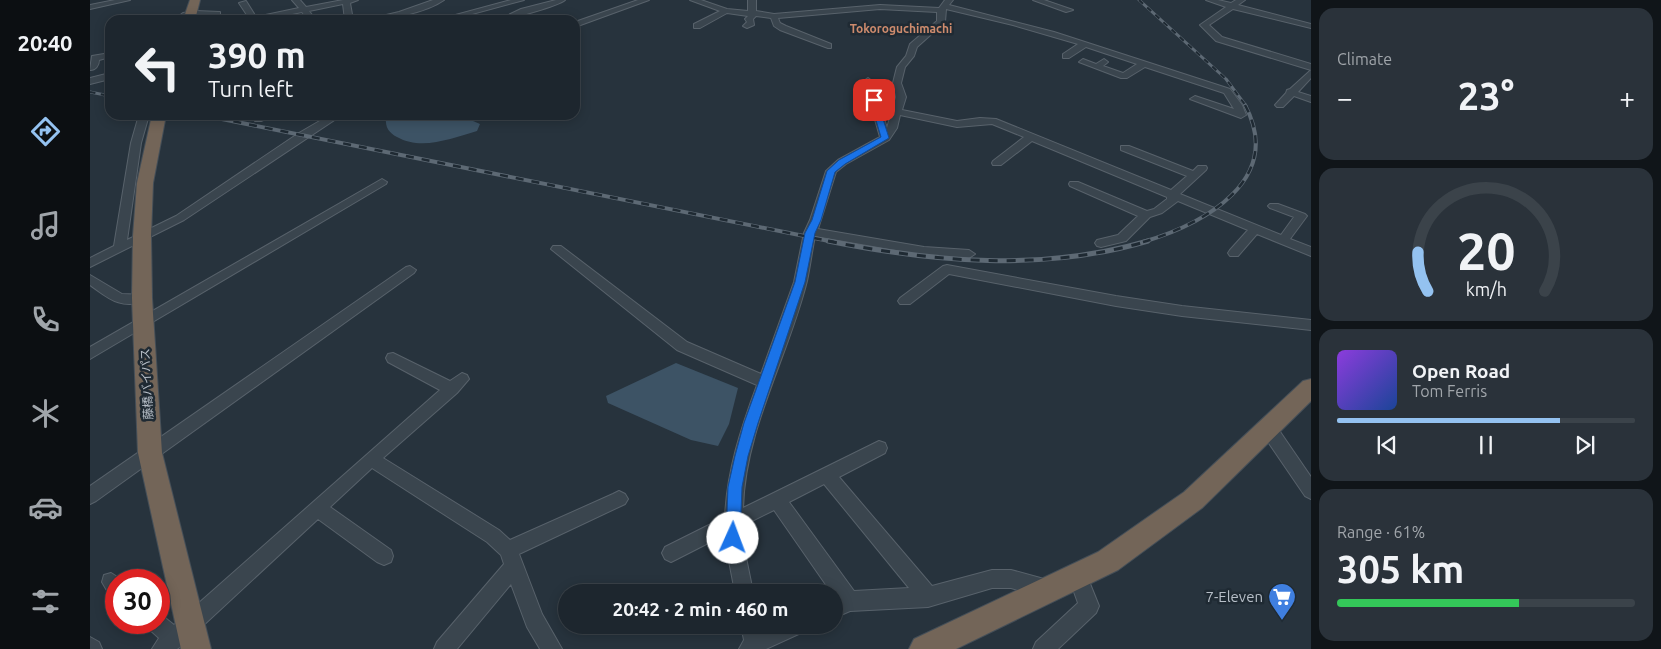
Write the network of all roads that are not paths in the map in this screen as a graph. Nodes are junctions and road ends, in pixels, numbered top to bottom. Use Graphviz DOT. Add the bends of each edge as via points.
graph roads {
  1 [pos="126,0"];
  2 [pos="195,0"];
  3 [pos="296,0"];
  4 [pos="440,0"];
  5 [pos="520,0"];
  6 [pos="561,0"];
  7 [pos="645,0"];
  8 [pos="694,0"];
  9 [pos="752,0"];
  10 [pos="1037,0"];
  11 [pos="1210,0"];
  12 [pos="1242,0"];
  13 [pos="350,1"];
  14 [pos="243,3"];
  15 [pos="945,5"];
  16 [pos="1232,6"];
  17 [pos="90,7"];
  18 [pos="303,9"];
  19 [pos="1069,10"];
  20 [pos="726,11"];
  21 [pos="754,13"];
  22 [pos="191,15"];
  23 [pos="198,15"];
  24 [pos="217,15"];
  25 [pos="249,15"];
  26 [pos="275,15"];
  27 [pos="308,15"];
  28 [pos="349,15"];
  29 [pos="396,15"];
  30 [pos="461,15"];
  31 [pos="514,15"];
  32 [pos="774,16"];
  33 [pos="580,22"];
  34 [pos="697,26"];
  35 [pos="747,26"];
  36 [pos="1311,26"];
  37 [pos="1084,45"];
  38 [pos="828,46"];
  39 [pos="1115,55"];
  40 [pos="105,56"];
  41 [pos="1066,56"];
  42 [pos="1083,62"];
  43 [pos="1143,64"];
  44 [pos="1311,66"];
  45 [pos="1096,67"];
  46 [pos="90,68"];
  47 [pos="105,70"];
  48 [pos="1311,73"];
  49 [pos="105,78"];
  50 [pos="868,81"];
  51 [pos="90,82"];
  52 [pos="1290,92"];
  53 [pos="1195,99"];
  54 [pos="1311,99"];
  55 [pos="1280,105"];
  56 [pos="898,112"];
  57 [pos="143,120"];
  58 [pos="158,120"];
  59 [pos="328,120"];
  60 [pos="1031,137"];
  61 [pos="885,138"];
  62 [pos="1125,148"];
  63 [pos="997,163"];
  64 [pos="1198,172"];
  65 [pos="382,182"];
  66 [pos="1074,184"];
  67 [pos="1172,195"];
  68 [pos="1274,206"];
  69 [pos="1146,215"];
  70 [pos="1255,228"];
  71 [pos="810,232"];
  72 [pos="142,236"];
  73 [pos="1283,240"];
  74 [pos="1100,243"];
  75 [pos="120,247"];
  76 [pos="557,249"];
  77 [pos="1311,252"];
  78 [pos="1234,253"];
  79 [pos="969,254"];
  80 [pos="90,263"];
  81 [pos="410,270"];
  82 [pos="90,279"];
  83 [pos="142,298"];
  84 [pos="905,301"];
  85 [pos="144,321"];
  86 [pos="1311,326"];
  87 [pos="90,354"];
  88 [pos="393,358"];
  89 [pos="765,382"];
  90 [pos="1311,387"];
  91 [pos="1268,428"];
  92 [pos="879,448"];
  93 [pos="150,453"];
  94 [pos="371,459"];
  95 [pos="827,475"];
  96 [pos="1311,491"];
  97 [pos="90,496"];
  98 [pos="619,498"];
  99 [pos="777,500"];
  100 [pos="317,508"];
  101 [pos="734,521"];
  102 [pos="671,553"];
  103 [pos="384,556"];
  104 [pos="511,559"];
  105 [pos="1077,575"];
  106 [pos="742,584"];
  107 [pos="828,584"];
  108 [pos="1048,589"];
  109 [pos="928,597"];
  110 [pos="843,605"];
  111 [pos="773,634"];
  112 [pos="180,640"];
  113 [pos="753,642"];
  114 [pos="930,648"];
  115 [pos="444,649"];
  116 [pos="552,649"];
  117 [pos="1043,649"];
  1 -- 17 [label="street"];
  2 -- 22 [label="highway"];
  3 -- 18 [label="street"];
  4 -- 29 [label="street"];
  5 -- 30 [label="street"];
  6 -- 31 [label="street"];
  7 -- 33 [label="street"];
  8 -- 20 [label="street"];
  9 -- 21 [label="street"];
  10 -- 19 [label="street"];
  11 -- 16 [label="street"];
  12 -- 16 [label="street"];
  13 -- 18 [label="street"];
  13 -- 28 [label="street"];
  14 -- 25 [label="street"];
  15 -- 32 [label="street"];
  15 -- 37 [label="street"];
  15 -- 56 [label="street" via="942,22 913,46 901,67 897,78 901,97"];
  16 -- 36 [label="street"];
  16 -- 44 [label="street" via="1204,25 1219,39"];
  18 -- 26 [label="street"];
  18 -- 27 [label="street"];
  20 -- 21 [label="street"];
  20 -- 34 [label="street"];
  21 -- 32 [label="street"];
  21 -- 35 [label="street"];
  23 -- 24 [label="street" via="209,12"];
  32 -- 38 [label="street" via="783,28"];
  37 -- 39 [label="street"];
  37 -- 41 [label="street"];
  39 -- 43 [label="street"];
  39 -- 45 [label="street"];
  40 -- 46 [label="street" via="95,58 95,64"];
  42 -- 45 [label="street"];
  43 -- 45 [label="street" via="1121,78"];
  43 -- 53 [label="street" via="1226,91 1241,115"];
  46 -- 47 [label="street"];
  48 -- 52 [label="street"];
  49 -- 51 [label="street"];
  50 -- 61 [label="street"];
  52 -- 54 [label="street"];
  52 -- 55 [label="street"];
  56 -- 60 [label="street" via="957,124 993,121"];
  56 -- 61 [label="street"];
  57 -- 75 [label="street"];
  58 -- 72 [label="highway, 藤橋バイパス" via="145,183"];
  59 -- 72 [label="street" via="180,218"];
  60 -- 63 [label="street"];
  60 -- 67 [label="street"];
  61 -- 71 [label="street" via="831,171"];
  62 -- 64 [label="street"];
  64 -- 67 [label="street"];
  65 -- 85 [label="street"];
  66 -- 69 [label="street"];
  67 -- 69 [label="street" via="1172,200 1158,211"];
  67 -- 70 [label="street"];
  68 -- 73 [label="street" via="1301,216"];
  69 -- 74 [label="street" via="1122,238"];
  70 -- 73 [label="street"];
  70 -- 78 [label="street"];
  71 -- 79 [label="street" via="924,251"];
  71 -- 89 [label="street" via="800,282"];
  72 -- 75 [label="street"];
  72 -- 83 [label="highway, 藤橋バイパス"];
  73 -- 77 [label="street"];
  75 -- 80 [label="street"];
  76 -- 89 [label="street" via="682,346"];
  81 -- 93 [label="street"];
  82 -- 83 [label="street" via="119,299"];
  83 -- 85 [label="highway, 藤橋バイパス"];
  84 -- 86 [label="street" via="947,269 1116,301"];
  85 -- 87 [label="street"];
  85 -- 93 [label="highway, 藤橋バイパス"];
  88 -- 94 [label="street" via="457,384"];
  89 -- 101 [label="street" via="735,487"];
  90 -- 91 [label="highway"];
  91 -- 96 [label="street"];
  91 -- 105 [label="highway" via="1193,500 1108,561"];
  92 -- 95 [label="street"];
  93 -- 97 [label="street"];
  93 -- 112 [label="highway, 藤橋バイパス"];
  94 -- 100 [label="street"];
  94 -- 104 [label="street" via="493,536"];
  95 -- 99 [label="street"];
  95 -- 109 [label="street"];
  98 -- 104 [label="street"];
  99 -- 101 [label="street"];
  99 -- 107 [label="street"];
  100 -- 103 [label="street"];
  100 -- 112 [label="street"];
  101 -- 102 [label="street"];
  101 -- 106 [label="street" via="733,538"];
  104 -- 115 [label="street"];
  104 -- 116 [label="street" via="534,620"];
  105 -- 108 [label="highway"];
  105 -- 117 [label="street" via="1089,606"];
  108 -- 109 [label="street" via="1012,579 992,579"];
  108 -- 114 [label="highway"];
  109 -- 110 [label="street"];
  111 -- 113 [label="street"];
}
